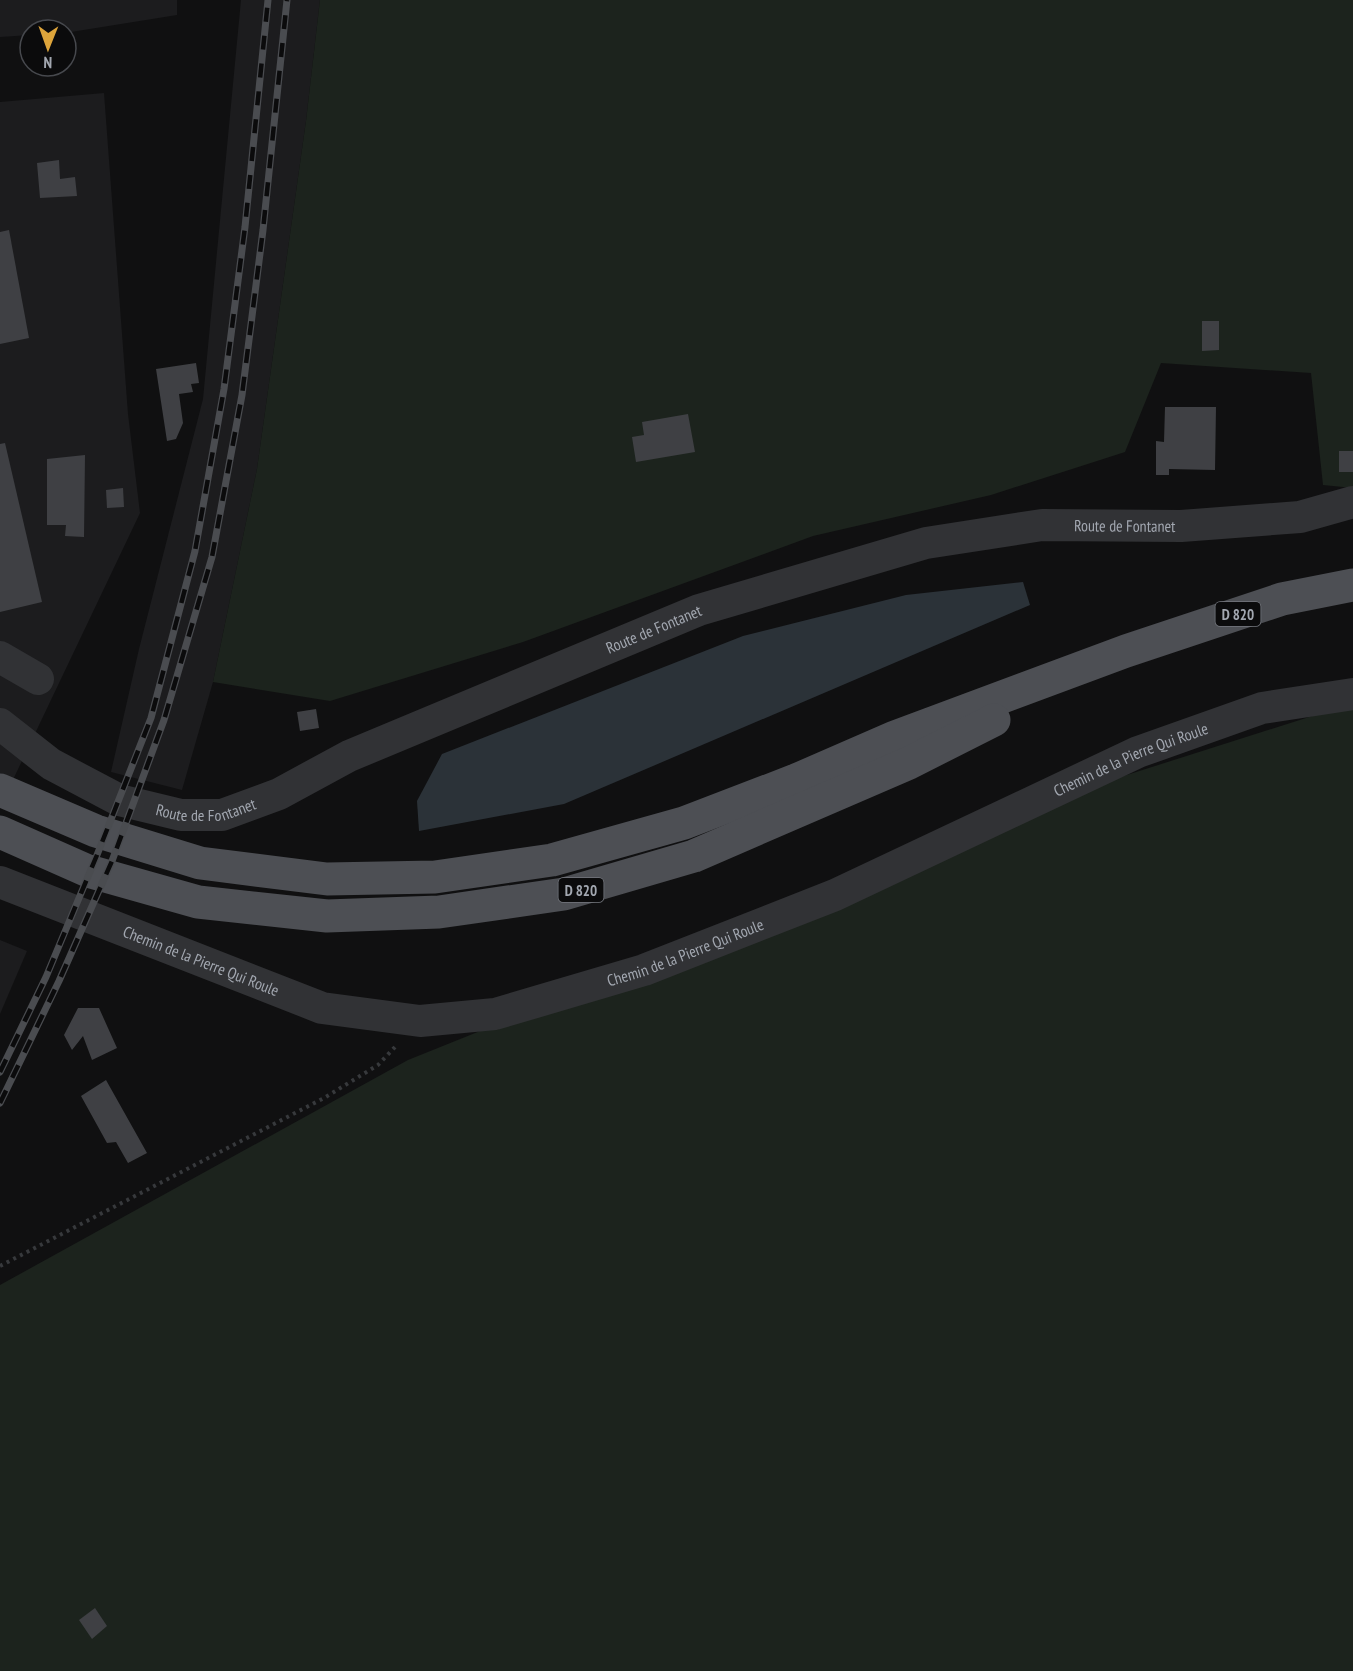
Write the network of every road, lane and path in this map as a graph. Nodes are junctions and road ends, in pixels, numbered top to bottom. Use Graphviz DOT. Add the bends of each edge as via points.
graph roads {
  1 [pos="1353,502"];
  2 [pos="1353,585"];
  3 [pos="1126,651"];
  4 [pos="0,657"];
  5 [pos="38,679"];
  6 [pos="1353,694"];
  7 [pos="0,724"];
  8 [pos="0,790"];
  9 [pos="0,832"];
  10 [pos="0,882"];
  11 [pos="420,1021"];
  12 [pos="0,1266"];
  1 -- 7 [label="street, Route de Fontanet" via="1300,517 1181,526 1042,525 926,543 699,610 349,756 279,794 222,814 180,815 119,800 51,764"];
  2 -- 3 [label="main road, D 820" via="1282,599"];
  3 -- 8 [label="main road, D 820" via="896,737 684,823 552,860 435,877 327,879 200,863 96,831"];
  3 -- 9 [label="main road, D 820" via="909,763 799,812 694,856 564,894 439,912 327,916 210,904 88,871"];
  4 -- 5 [label="street"];
  6 -- 11 [label="street, Chemin de la Pierre Qui Roule" via="1262,708 1138,752 835,895 644,970 495,1014"];
  10 -- 11 [label="street, Chemin de la Pierre Qui Roule" via="322,1008"];
  11 -- 12 [label="path" via="378,1065 324,1098"];
}
